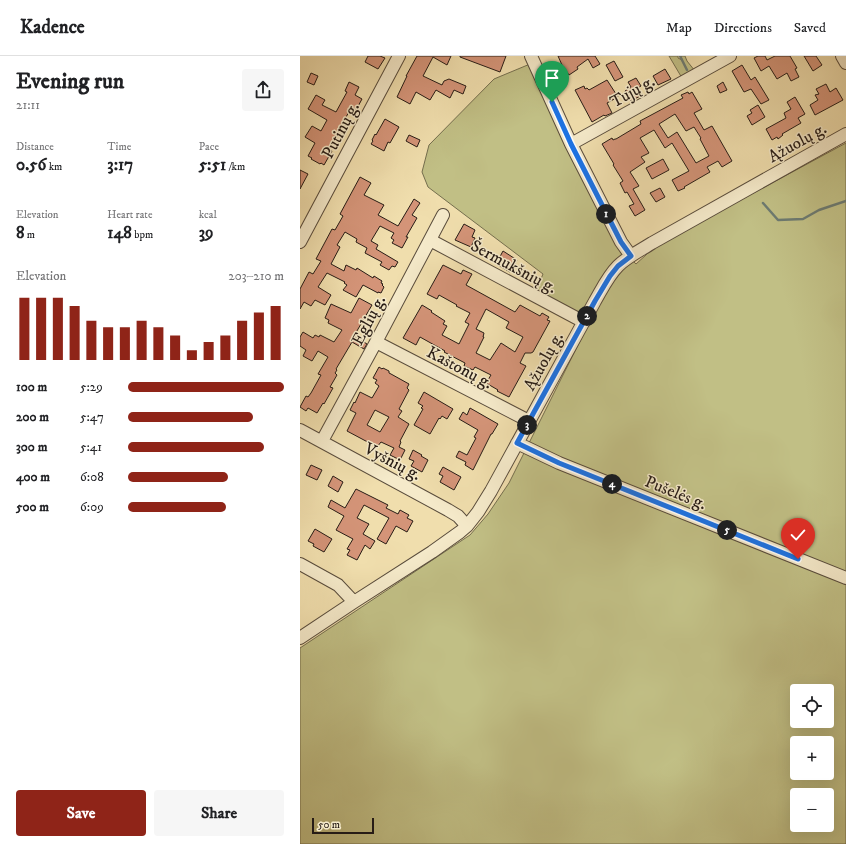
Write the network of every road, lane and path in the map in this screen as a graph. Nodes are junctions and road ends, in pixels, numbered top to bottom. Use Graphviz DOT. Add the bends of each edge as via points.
graph roads {
  1 [pos="400,56"];
  2 [pos="531,56"];
  3 [pos="730,56"];
  4 [pos="842,56"];
  5 [pos="846,63"];
  6 [pos="846,134"];
  7 [pos="571,144"];
  8 [pos="443,215"];
  9 [pos="430,240"];
  10 [pos="300,242"];
  11 [pos="631,256"];
  12 [pos="584,322"];
  13 [pos="376,342"];
  14 [pos="529,421"];
  15 [pos="300,430"];
  16 [pos="322,441"];
  17 [pos="517,443"];
  18 [pos="466,526"];
  19 [pos="300,564"];
  20 [pos="846,578"];
  21 [pos="354,602"];
  22 [pos="300,638"];
  1 -- 10 [label="street, Putinų g."];
  2 -- 7 [label="street"];
  3 -- 7 [label="street, Tujų g."];
  4 -- 5 [label="street"];
  6 -- 11 [label="street, Ąžuolų g."];
  7 -- 11 [label="street" via="621,242"];
  8 -- 9 [label="street, Eglių g."];
  9 -- 12 [label="street, Šermukšnių g."];
  9 -- 13 [label="street, Eglių g."];
  11 -- 12 [label="street, Ąžuolų g." via="610,276"];
  12 -- 14 [label="street, Ąžuolų g."];
  13 -- 14 [label="street, Kaštonų g."];
  13 -- 16 [label="street, Eglių g."];
  14 -- 17 [label="street, Ąžuolų g."];
  15 -- 16 [label="street, Vyšnių g."];
  16 -- 18 [label="street, Vyšnių g." via="448,510 458,516"];
  17 -- 18 [label="street, Ąžuolų g." via="491,491"];
  17 -- 20 [label="street, Pušelės g." via="559,463"];
  18 -- 21 [label="street, Ąžuolų g." via="432,552"];
  19 -- 21 [label="street" via="338,585"];
  21 -- 22 [label="street, Ąžuolų g."];
}
